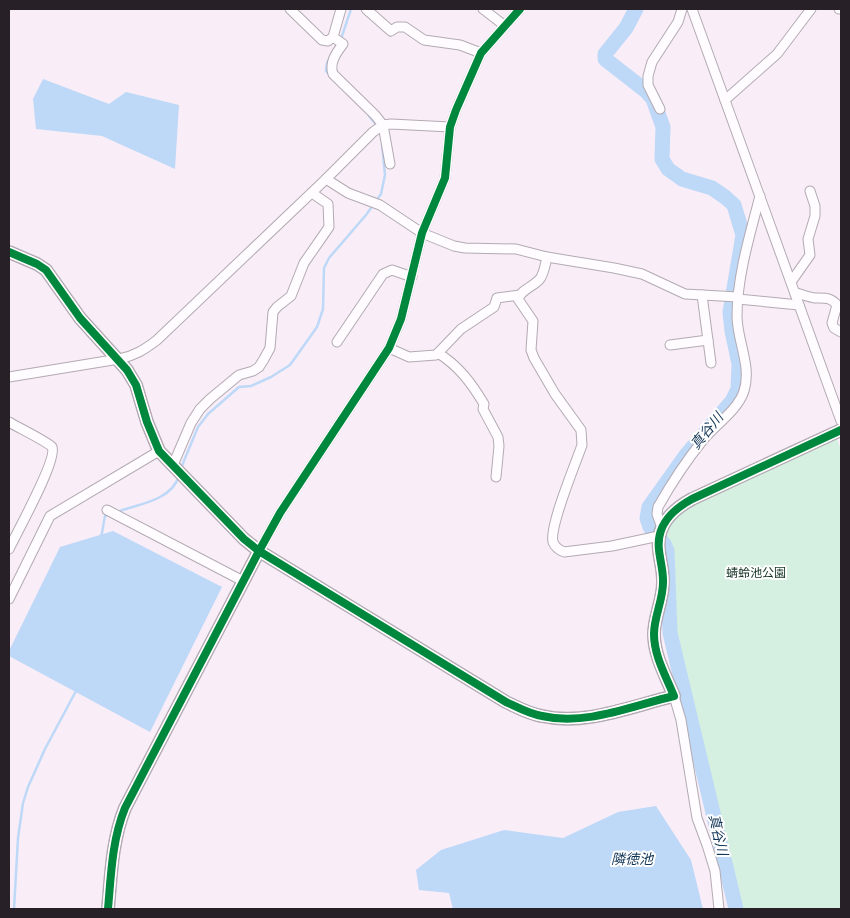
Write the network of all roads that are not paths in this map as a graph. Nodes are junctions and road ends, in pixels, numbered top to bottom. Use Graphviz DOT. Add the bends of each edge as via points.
graph roads {
  1 [pos="290,9"];
  2 [pos="341,9"];
  3 [pos="366,9"];
  4 [pos="483,9"];
  5 [pos="520,9"];
  6 [pos="682,9"];
  7 [pos="692,9"];
  8 [pos="811,9"];
  9 [pos="504,26"];
  10 [pos="333,37"];
  11 [pos="481,53"];
  12 [pos="725,100"];
  13 [pos="660,109"];
  14 [pos="382,125"];
  15 [pos="450,126"];
  16 [pos="390,164"];
  17 [pos="326,179"];
  18 [pos="810,191"];
  19 [pos="312,193"];
  20 [pos="760,196"];
  21 [pos="422,233"];
  22 [pos="9,252"];
  23 [pos="547,258"];
  24 [pos="412,277"];
  25 [pos="791,282"];
  26 [pos="795,293"];
  27 [pos="520,294"];
  28 [pos="702,295"];
  29 [pos="738,298"];
  30 [pos="799,305"];
  31 [pos="841,332"];
  32 [pos="708,340"];
  33 [pos="337,342"];
  34 [pos="670,346"];
  35 [pos="389,348"];
  36 [pos="438,353"];
  37 [pos="119,359"];
  38 [pos="711,363"];
  39 [pos="9,377"];
  40 [pos="841,421"];
  41 [pos="9,422"];
  42 [pos="841,430"];
  43 [pos="159,451"];
  44 [pos="173,465"];
  45 [pos="496,477"];
  46 [pos="106,510"];
  47 [pos="660,532"];
  48 [pos="9,549"];
  49 [pos="259,551"];
  50 [pos="243,581"];
  51 [pos="9,599"];
  52 [pos="674,696"];
  53 [pos="108,909"];
  54 [pos="719,909"];
  1 -- 10 [label="street" via="322,40 328,41"];
  2 -- 10 [label="street"];
  3 -- 11 [label="street" via="390,31 405,27 424,40 460,45"];
  4 -- 9 [label="street"];
  5 -- 9 [label="street"];
  6 -- 13 [label="street" via="678,22 652,62 648,76 648,85"];
  7 -- 12 [label="street"];
  8 -- 12 [label="street" via="777,54"];
  9 -- 11 [label="street"];
  10 -- 14 [label="street" via="343,44 332,62 333,74"];
  11 -- 15 [label="street"];
  12 -- 20 [label="street"];
  14 -- 15 [label="street"];
  14 -- 16 [label="street"];
  14 -- 17 [label="street"];
  15 -- 21 [label="street" via="445,178"];
  17 -- 19 [label="street"];
  17 -- 21 [label="street" via="348,193 380,204"];
  18 -- 25 [label="street" via="815,206 808,239 810,255"];
  19 -- 37 [label="street" via="157,340 133,356"];
  19 -- 44 [label="street" via="328,204 329,227 304,263 291,296 273,312 270,348 259,367 239,375 200,409"];
  20 -- 25 [label="street"];
  20 -- 29 [label="street"];
  21 -- 23 [label="street" via="454,246 516,249"];
  21 -- 24 [label="street"];
  22 -- 37 [label="street" via="46,270 80,318"];
  23 -- 27 [label="street" via="542,276"];
  23 -- 28 [label="street" via="642,274 685,294"];
  24 -- 33 [label="street" via="392,270 383,274"];
  24 -- 35 [label="street"];
  25 -- 26 [label="street"];
  26 -- 30 [label="street"];
  26 -- 31 [label="street" via="834,301 837,306 832,323"];
  27 -- 36 [label="street" via="497,298 494,308 461,328"];
  27 -- 47 [label="street" via="518,299 533,321 531,350 534,358 583,438 556,519 553,543 564,552 612,546"];
  28 -- 29 [label="street"];
  28 -- 32 [label="street"];
  29 -- 30 [label="street"];
  29 -- 47 [label="street" via="737,318 746,378 744,392 702,441 658,507"];
  30 -- 40 [label="street"];
  32 -- 34 [label="street"];
  32 -- 38 [label="street"];
  35 -- 36 [label="street" via="409,357 436,356"];
  35 -- 49 [label="street" via="280,513"];
  36 -- 45 [label="street" via="460,370 484,404 483,409 498,437"];
  37 -- 39 [label="street"];
  37 -- 43 [label="street" via="136,385"];
  41 -- 48 [label="street" via="50,445 53,453 49,469"];
  42 -- 47 [label="street" via="678,507 669,515"];
  43 -- 44 [label="street"];
  43 -- 51 [label="street" via="50,516"];
  44 -- 49 [label="street"];
  46 -- 50 [label="street"];
  47 -- 52 [label="street" via="658,548 664,582 654,633 660,663"];
  49 -- 50 [label="street"];
  49 -- 52 [label="street" via="506,702 541,716 589,718"];
  50 -- 53 [label="street" via="118,825"];
  52 -- 54 [label="street" via="697,818 715,871"];
}
